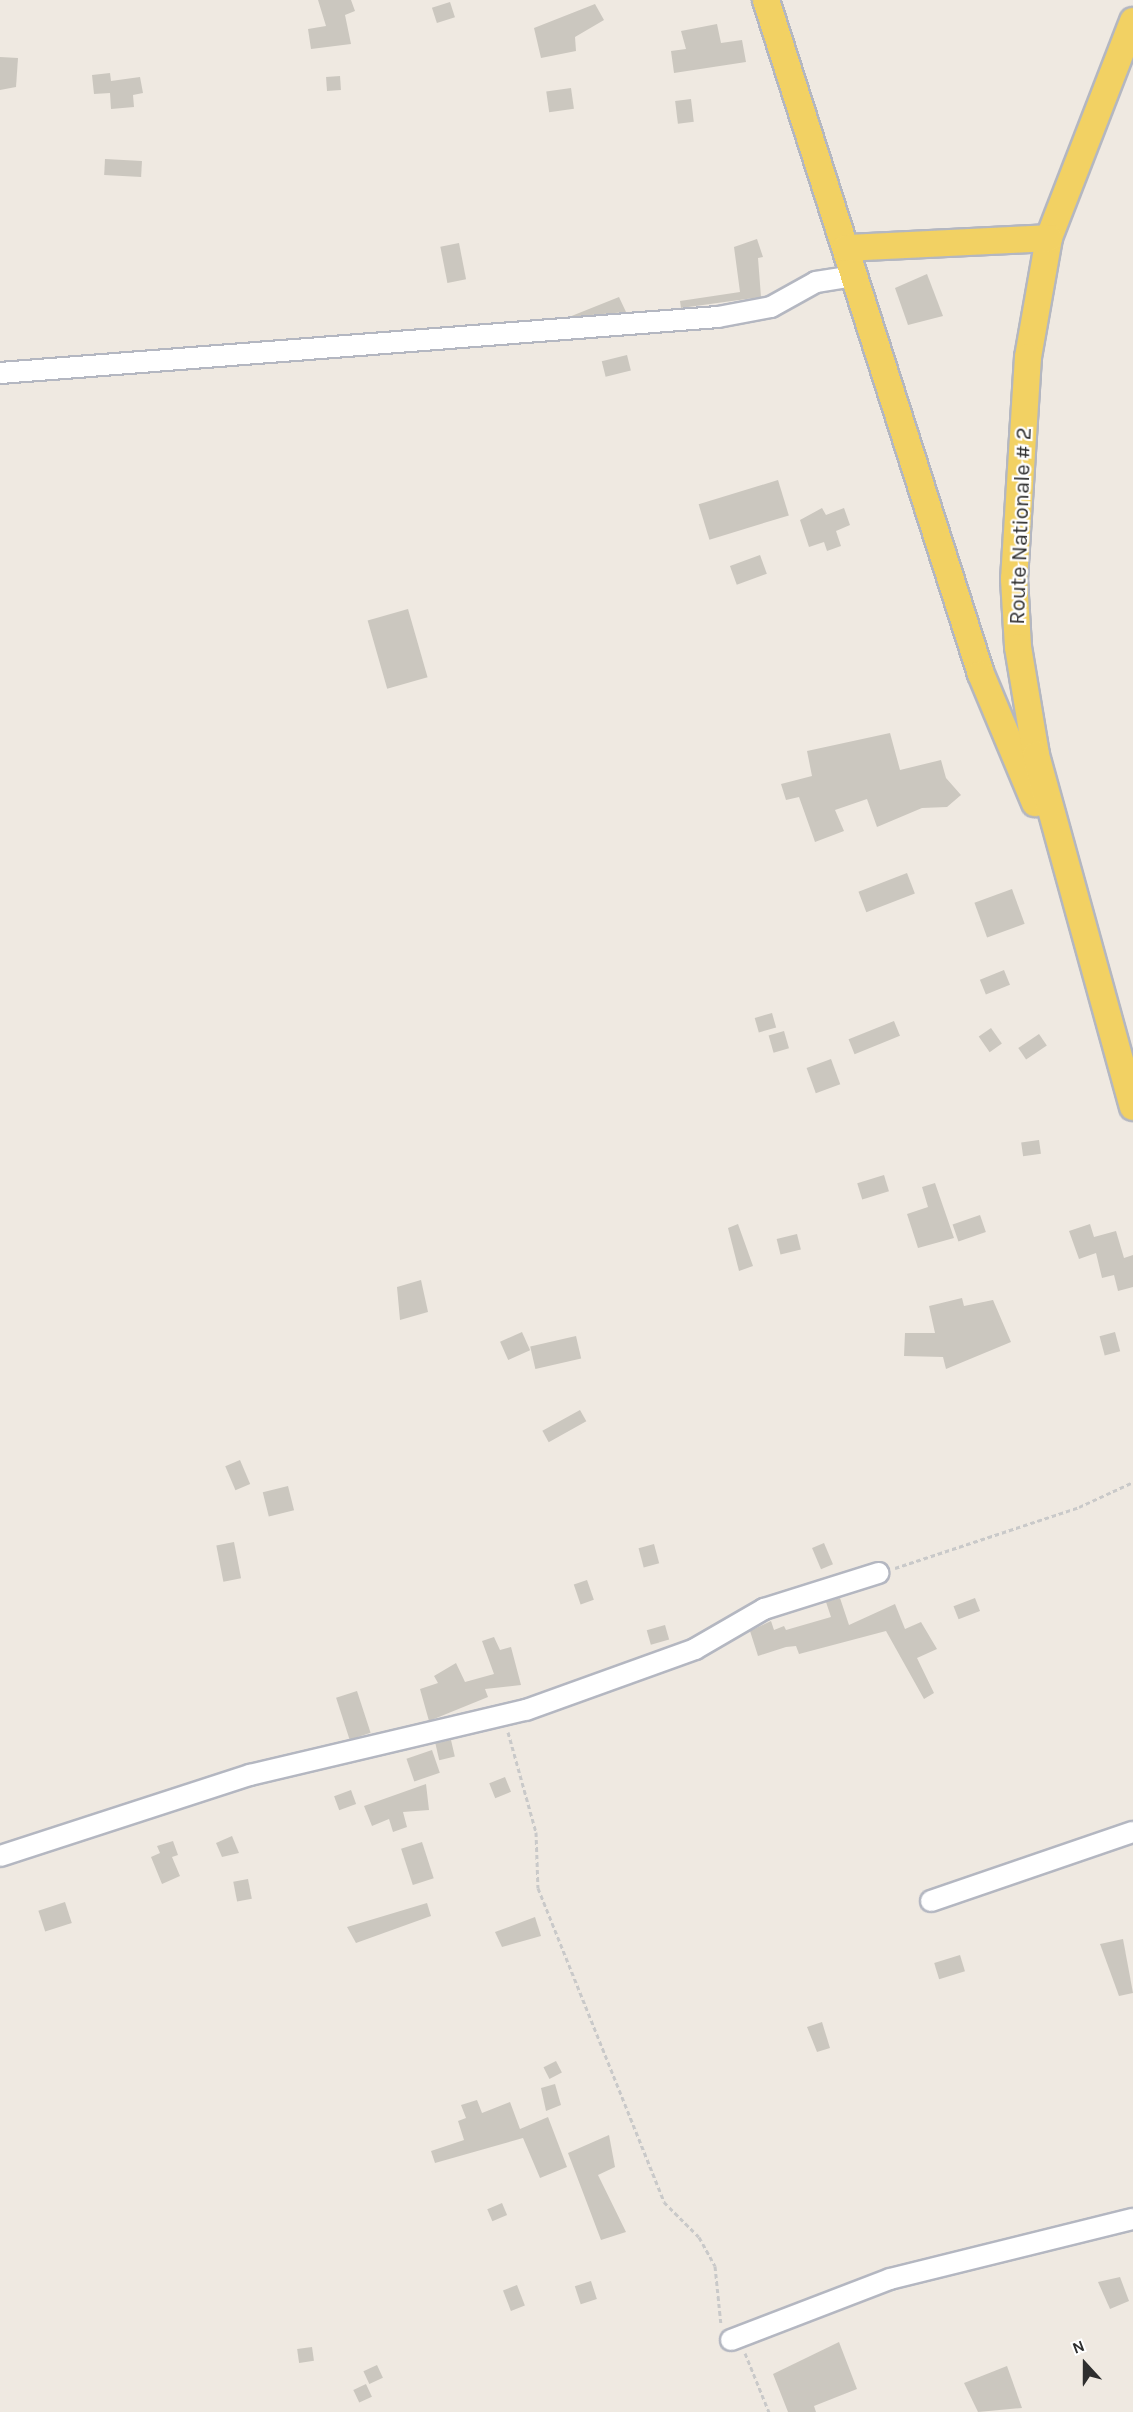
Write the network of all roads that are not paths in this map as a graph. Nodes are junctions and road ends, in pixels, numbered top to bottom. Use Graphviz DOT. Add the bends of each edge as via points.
graph roads {
  1 [pos="766,0"];
  2 [pos="1133,21"];
  3 [pos="1049,238"];
  4 [pos="846,248"];
  5 [pos="855,276"];
  6 [pos="0,373"];
  7 [pos="1067,881"];
  8 [pos="1133,1107"];
  9 [pos="878,1573"];
  10 [pos="1133,1832"];
  11 [pos="0,1856"];
  12 [pos="932,1901"];
  13 [pos="1133,2219"];
  14 [pos="732,2340"];
  1 -- 4 [label="main road"];
  2 -- 3 [label="main road, Route Nationale # 2"];
  3 -- 4 [label="main road"];
  3 -- 7 [label="main road, Route Nationale # 2" via="1028,357 1014,579 1018,647 1036,756"];
  4 -- 5 [label="main road"];
  5 -- 6 [label="street" via="816,282 771,307 718,317"];
  5 -- 7 [label="main road" via="981,674"];
  7 -- 8 [label="main road, Route Nationale # 2"];
  9 -- 11 [label="street" via="764,1609 695,1649 504,1716 250,1775"];
  10 -- 12 [label="street"];
  13 -- 14 [label="street" via="890,2279"];
}
